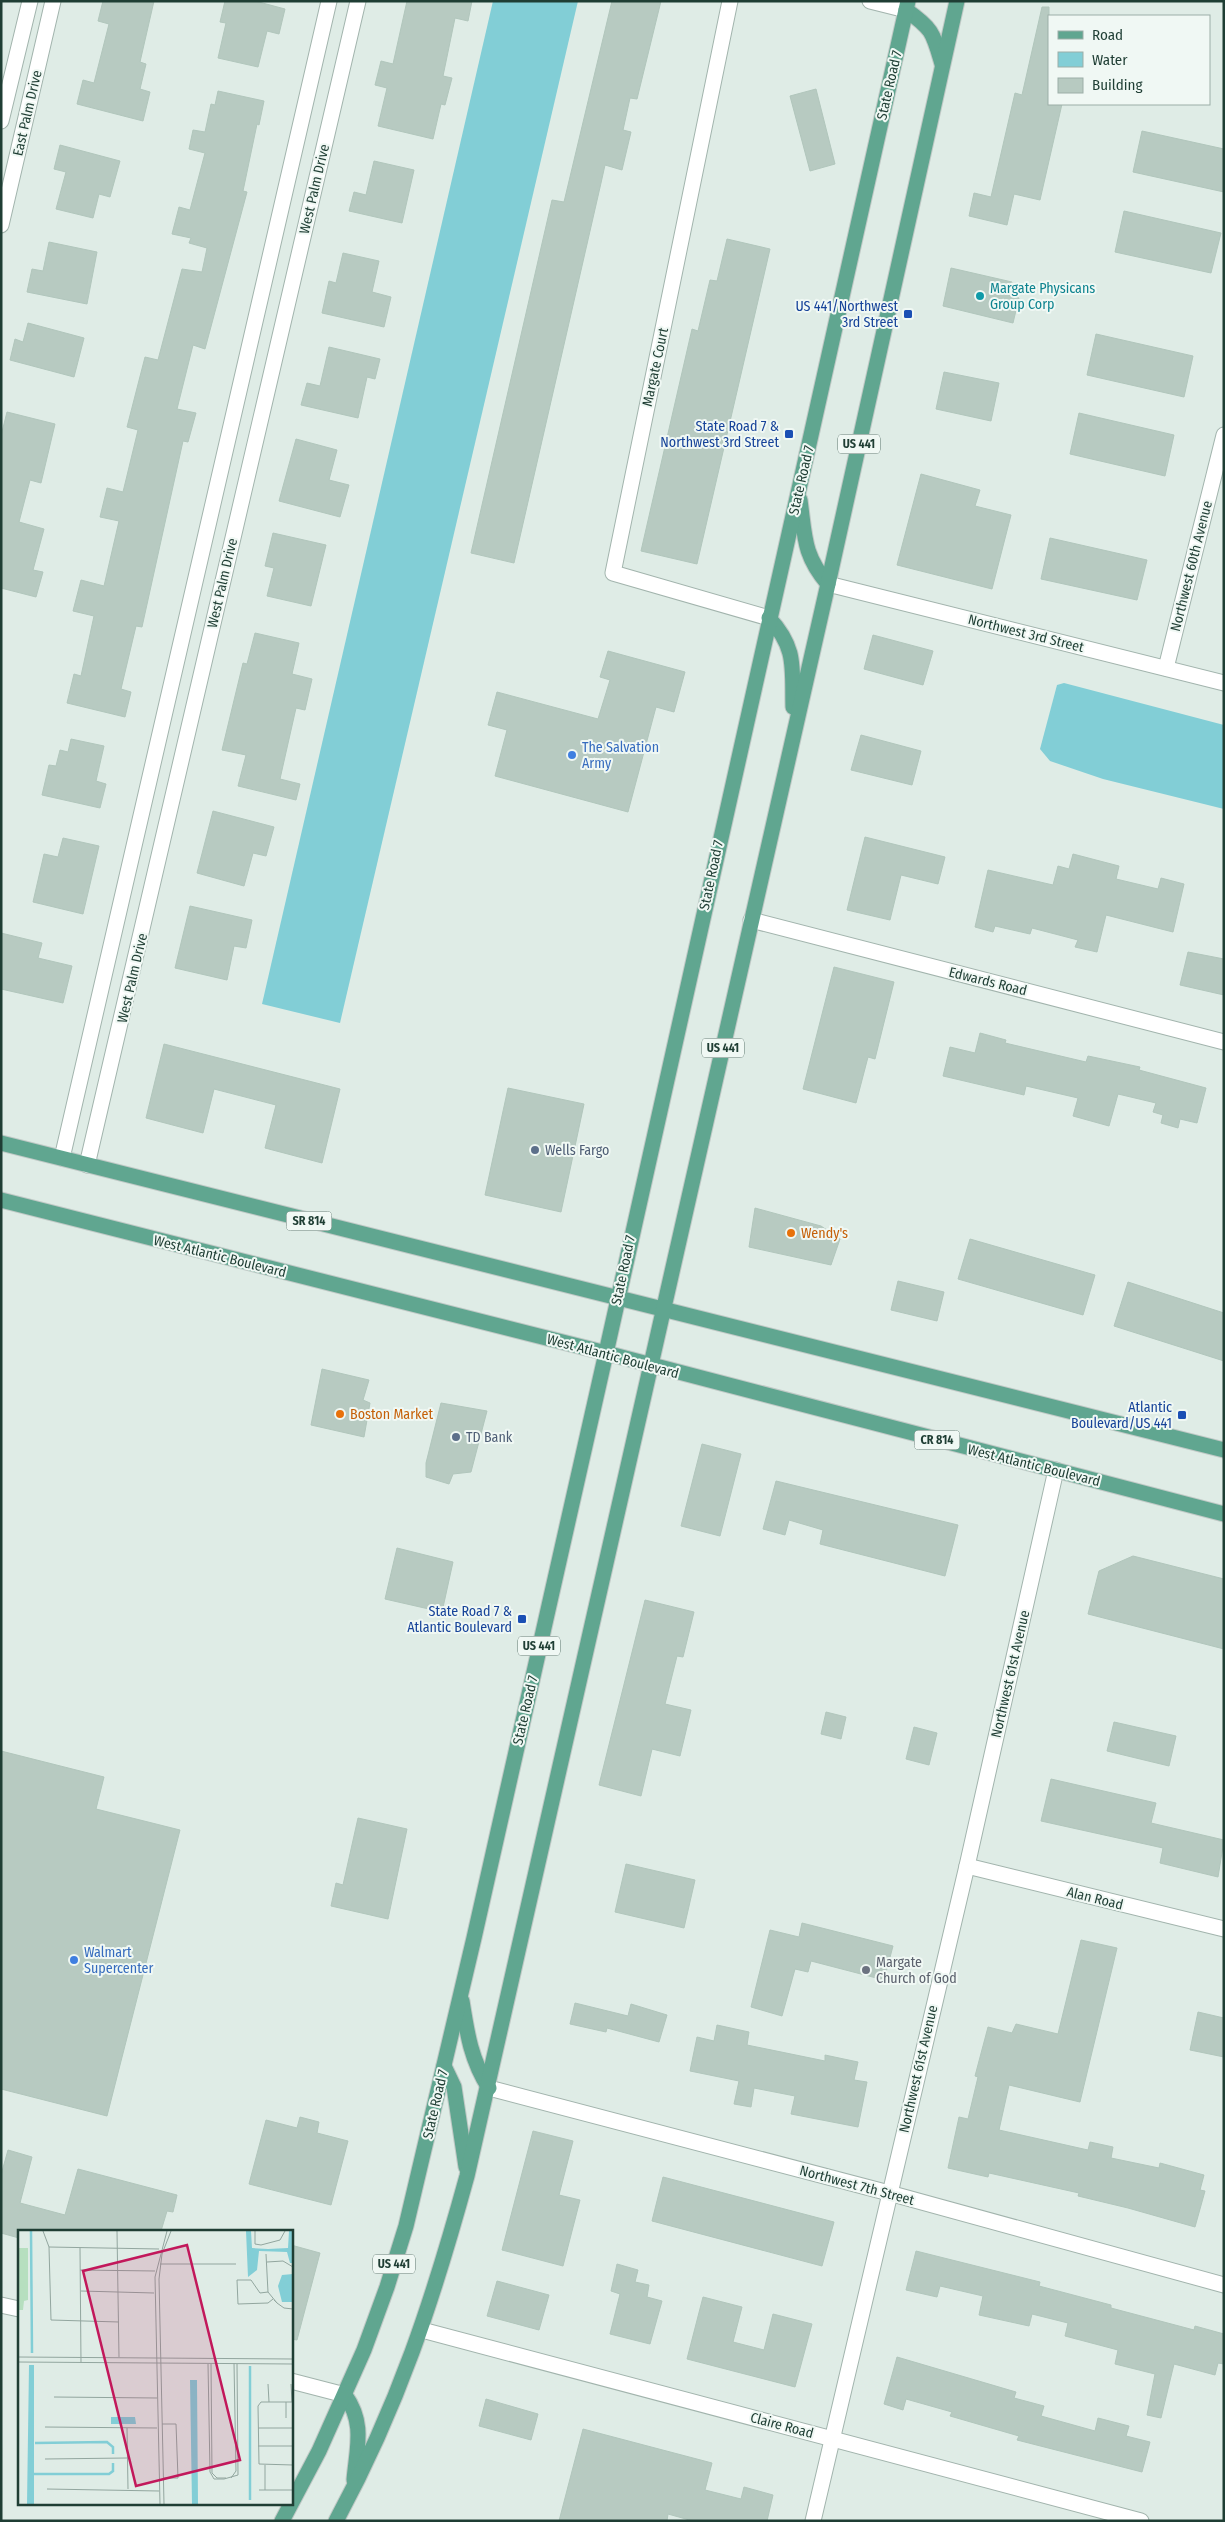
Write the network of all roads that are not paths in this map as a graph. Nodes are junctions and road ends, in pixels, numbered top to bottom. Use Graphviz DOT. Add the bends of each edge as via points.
graph roads {
  1 [pos="30,1"];
  2 [pos="53,1"];
  3 [pos="329,1"];
  4 [pos="358,1"];
  5 [pos="730,1"];
  6 [pos="870,1"];
  7 [pos="957,1"];
  8 [pos="907,6"];
  9 [pos="19,45"];
  10 [pos="42,50"];
  11 [pos="943,66"];
  12 [pos="1,120"];
  13 [pos="280,212"];
  14 [pos="307,219"];
  15 [pos="1,225"];
  16 [pos="1224,435"];
  17 [pos="799,492"];
  18 [pos="828,584"];
  19 [pos="769,618"];
  20 [pos="1166,668"];
  21 [pos="172,682"];
  22 [pos="1224,683"];
  23 [pos="198,687"];
  24 [pos="794,728"];
  25 [pos="751,920"];
  26 [pos="89,1042"];
  27 [pos="1224,1042"];
  28 [pos="116,1049"];
  29 [pos="1,1143"];
  30 [pos="62,1158"];
  31 [pos="87,1165"];
  32 [pos="1,1200"];
  33 [pos="617,1298"];
  34 [pos="664,1309"];
  35 [pos="606,1353"];
  36 [pos="650,1366"];
  37 [pos="1224,1450"];
  38 [pos="1056,1470"];
  39 [pos="1224,1514"];
  40 [pos="967,1866"];
  41 [pos="1224,1929"];
  42 [pos="461,1992"];
  43 [pos="444,2066"];
  44 [pos="489,2088"];
  45 [pos="467,2176"];
  46 [pos="889,2193"];
  47 [pos="1224,2285"];
  48 [pos="1,2305"];
  49 [pos="18,2309"];
  50 [pos="422,2330"];
  51 [pos="292,2381"];
  52 [pos="345,2395"];
  53 [pos="832,2439"];
  54 [pos="352,2491"];
  55 [pos="292,2502"];
  56 [pos="291,2504"];
  57 [pos="282,2521"];
  58 [pos="336,2521"];
  59 [pos="813,2521"];
  60 [pos="1141,2521"];
  1 -- 9 [label="street, East Palm Drive"];
  2 -- 10 [label="street, East Palm Drive"];
  3 -- 13 [label="street, West Palm Drive"];
  4 -- 14 [label="street, West Palm Drive"];
  5 -- 19 [label="street, Margate Court" via="613,574"];
  6 -- 8 [label="street"];
  7 -- 11 [label="main road, US 441"];
  8 -- 11 [label="main road" via="934,34"];
  8 -- 17 [label="main road, State Road 7 / US 441"];
  9 -- 10 [label="street"];
  9 -- 12 [label="street, East Palm Drive"];
  10 -- 15 [label="street, East Palm Drive"];
  11 -- 18 [label="main road, US 441"];
  13 -- 14 [label="street"];
  13 -- 21 [label="street, West Palm Drive"];
  14 -- 23 [label="street, West Palm Drive"];
  16 -- 20 [label="street, Northwest 60th Avenue"];
  17 -- 18 [label="main road" via="806,550"];
  17 -- 19 [label="main road, State Road 7 / US 441"];
  18 -- 20 [label="street, Northwest 3rd Street"];
  18 -- 24 [label="main road, US 441"];
  19 -- 24 [label="main road" via="783,633 792,655"];
  19 -- 33 [label="main road, State Road 7 / US 441"];
  20 -- 22 [label="street, Northwest 3rd Street"];
  21 -- 23 [label="street"];
  21 -- 26 [label="street, West Palm Drive"];
  23 -- 28 [label="street, West Palm Drive"];
  24 -- 25 [label="main road, US 441"];
  25 -- 27 [label="street, Edwards Road"];
  25 -- 34 [label="main road, US 441"];
  26 -- 28 [label="street"];
  26 -- 30 [label="street, West Palm Drive"];
  28 -- 31 [label="street, West Palm Drive"];
  29 -- 30 [label="main road, SR 814"];
  30 -- 31 [label="main road, SR 814"];
  31 -- 33 [label="main road, SR 814"];
  32 -- 35 [label="main road, West Atlantic Boulevard"];
  33 -- 34 [label="main road, SR 814"];
  33 -- 35 [label="main road, State Road 7 / US 441"];
  34 -- 36 [label="main road, US 441"];
  34 -- 37 [label="main road"];
  35 -- 36 [label="main road, West Atlantic Boulevard"];
  35 -- 42 [label="main road, State Road 7 / US 441"];
  36 -- 38 [label="main road, West Atlantic Boulevard / CR 814"];
  36 -- 44 [label="main road, US 441"];
  38 -- 39 [label="main road, West Atlantic Boulevard / CR 814"];
  38 -- 40 [label="street, Northwest 61st Avenue"];
  40 -- 41 [label="street, Alan Road"];
  40 -- 46 [label="street, Northwest 61st Avenue"];
  42 -- 43 [label="main road, State Road 7 / US 441"];
  42 -- 44 [label="main road" via="470,2048 477,2070"];
  43 -- 45 [label="main road" via="454,2088"];
  43 -- 52 [label="main road, State Road 7 / US 441" via="402,2240"];
  44 -- 45 [label="main road, US 441"];
  44 -- 46 [label="street, Northwest 7th Street"];
  45 -- 50 [label="main road, US 441"];
  46 -- 47 [label="street, Northwest 7th Street"];
  46 -- 53 [label="street, Northwest 61st Avenue"];
  48 -- 49 [label="street"];
  50 -- 53 [label="street, Claire Road"];
  50 -- 54 [label="main road, US 441" via="384,2425"];
  51 -- 52 [label="street"];
  52 -- 54 [label="main road" via="354,2408 359,2431"];
  52 -- 55 [label="main road, State Road 7 / US 441"];
  53 -- 59 [label="street, Northwest 61st Avenue"];
  53 -- 60 [label="street, Claire Road"];
  54 -- 58 [label="main road, US 441"];
  56 -- 57 [label="main road, State Road 7 / US 441"];
}
